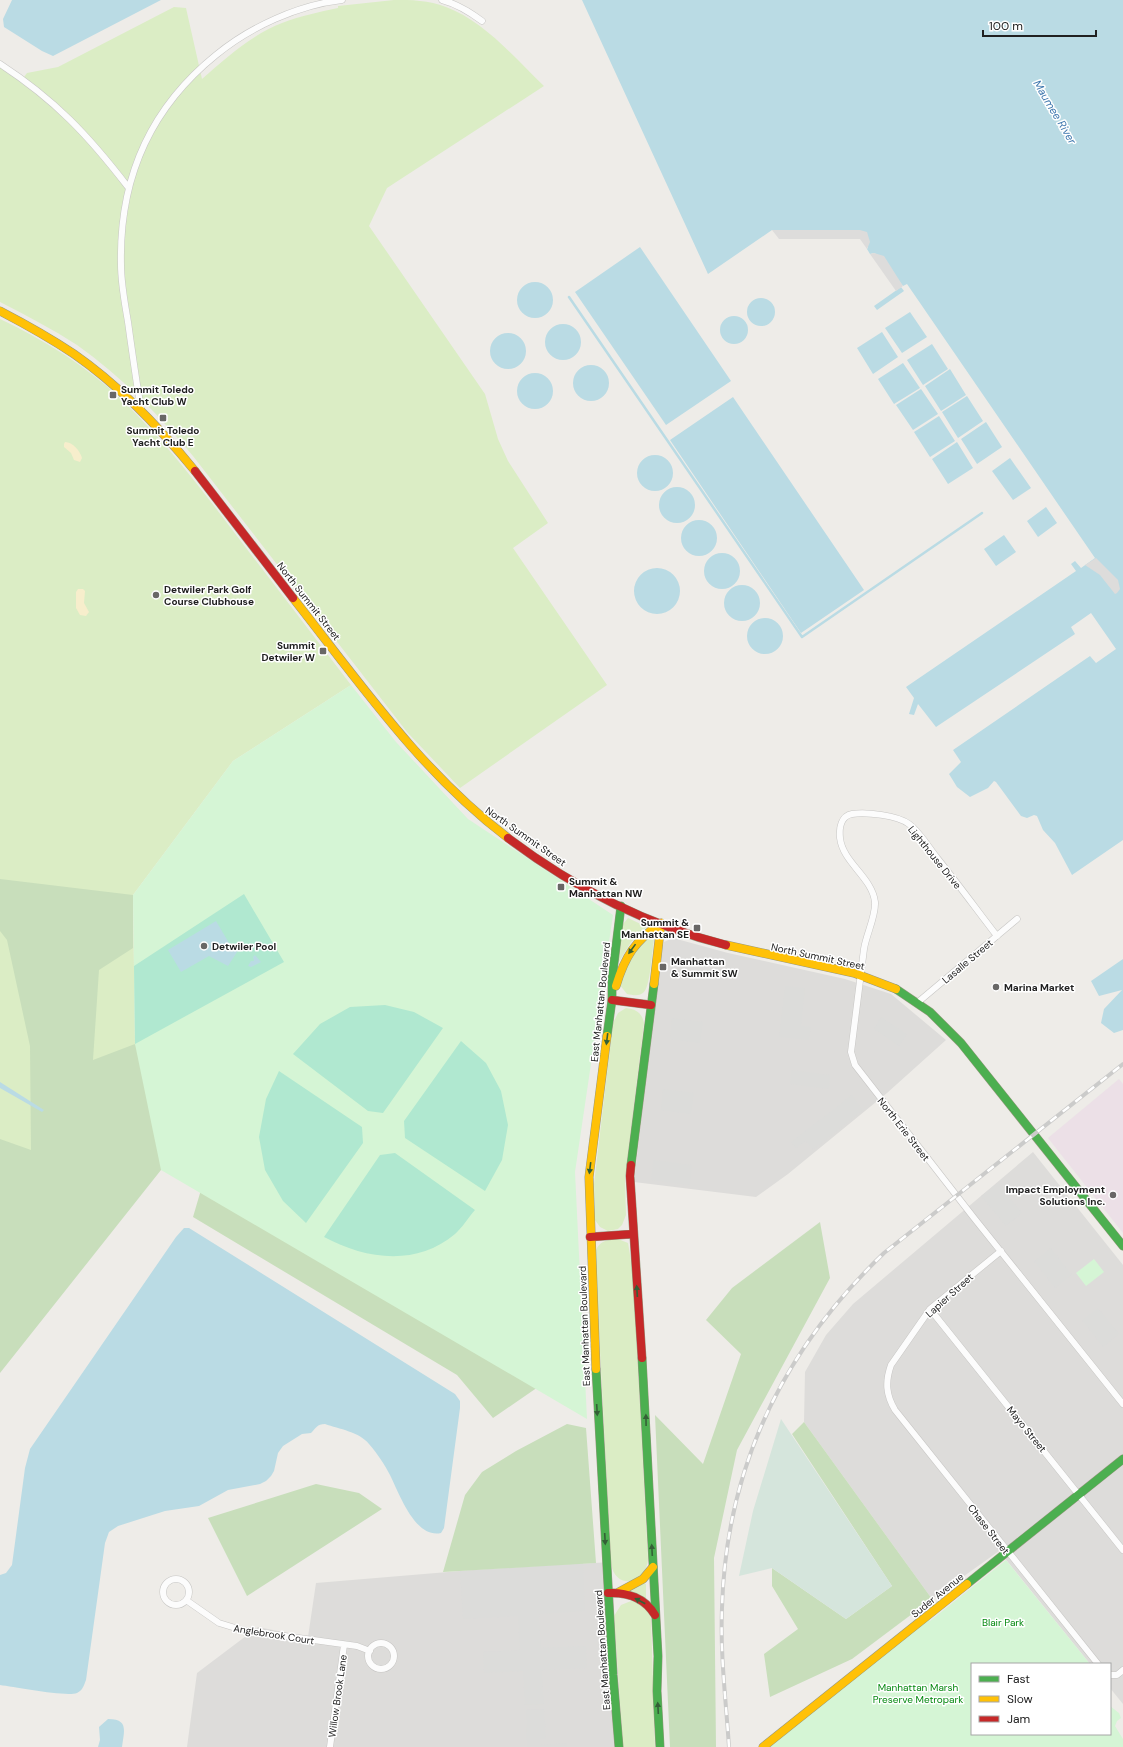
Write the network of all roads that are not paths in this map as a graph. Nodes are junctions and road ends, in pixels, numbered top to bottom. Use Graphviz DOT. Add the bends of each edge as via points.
graph roads {
  1 [pos="342,0"];
  2 [pos="442,0"];
  3 [pos="482,21"];
  4 [pos="0,64"];
  5 [pos="128,187"];
  6 [pos="0,311"];
  7 [pos="141,409"];
  8 [pos="853,814"];
  9 [pos="621,906"];
  10 [pos="1017,919"];
  11 [pos="661,923"];
  12 [pos="997,936"];
  13 [pos="861,975"];
  14 [pos="612,1000"];
  15 [pos="917,1003"];
  16 [pos="651,1005"];
  17 [pos="633,1234"];
  18 [pos="590,1237"];
  19 [pos="1123,1246"];
  20 [pos="1001,1251"];
  21 [pos="930,1309"];
  22 [pos="887,1390"];
  23 [pos="1123,1404"];
  24 [pos="1123,1459"];
  25 [pos="1079,1494"];
  26 [pos="1123,1550"];
  27 [pos="1007,1552"];
  28 [pos="653,1567"];
  29 [pos="619,1592"];
  30 [pos="608,1593"];
  31 [pos="186,1600"];
  32 [pos="656,1616"];
  33 [pos="344,1645"];
  34 [pos="370,1651"];
  35 [pos="1097,1663"];
  36 [pos="1123,1670"];
  37 [pos="1111,1676"];
  38 [pos="330,1747"];
  39 [pos="619,1747"];
  40 [pos="660,1747"];
  41 [pos="763,1747"];
  1 -- 5 [label="street" via="305,8 268,23 234,41 205,64 183,86 157,121"];
  2 -- 3 [label="street" via="463,8"];
  4 -- 5 [label="street" via="34,86 68,116"];
  5 -- 7 [label="street" via="121,266"];
  6 -- 7 [label="street, North Summit Street" via="33,327 77,355"];
  7 -- 9 [label="street, North Summit Street" via="201,478 366,693 437,776 478,814 528,852"];
  8 -- 12 [label="street, Lighthouse Drive" via="874,814 902,820 912,826"];
  8 -- 13 [label="street, North Erie Street" via="846,816 842,822 840,839 875,902 866,936"];
  9 -- 11 [label="street, North Summit Street"];
  9 -- 14 [label="street, East Manhattan Boulevard" via="612,979"];
  10 -- 12 [label="street, Lasalle Street"];
  11 -- 13 [label="street, North Summit Street" via="724,945"];
  11 -- 14 [label="street, one-way" via="640,939 630,951 622,965"];
  11 -- 16 [label="street"];
  12 -- 15 [label="street, Lasalle Street"];
  13 -- 15 [label="street, North Summit Street" via="894,988"];
  13 -- 20 [label="street, North Erie Street" via="851,1052 855,1065"];
  14 -- 16 [label="street"];
  14 -- 18 [label="street, East Manhattan Boulevard, one-way" via="589,1177"];
  15 -- 19 [label="street, North Summit Street" via="942,1023 961,1043"];
  16 -- 17 [label="street" via="630,1172"];
  17 -- 18 [label="street"];
  28 -- 17 [label="street, one-way"];
  18 -- 30 [label="street, East Manhattan Boulevard, one-way"];
  20 -- 21 [label="street, Lapier Street"];
  20 -- 23 [label="street, North Erie Street"];
  21 -- 22 [label="street, Lapier Street" via="895,1357 888,1373"];
  21 -- 25 [label="street, Mayo Street"];
  22 -- 27 [label="street, Chase Street" via="895,1410"];
  24 -- 25 [label="street, Suder Avenue"];
  25 -- 26 [label="street, Mayo Street"];
  25 -- 27 [label="street, Suder Avenue"];
  27 -- 35 [label="street, Chase Street"];
  27 -- 41 [label="street, Suder Avenue"];
  28 -- 29 [label="street" via="645,1579"];
  28 -- 32 [label="street"];
  29 -- 30 [label="street"];
  32 -- 29 [label="street, one-way" via="648,1605"];
  30 -- 39 [label="street, East Manhattan Boulevard"];
  31 -- 31 [label="street" via="189,1590 184,1582 175,1579 167,1583 163,1592 169,1603 177,1605"];
  31 -- 33 [label="street, Anglebrook Court" via="213,1619 236,1629"];
  40 -- 32 [label="street, one-way"];
  33 -- 34 [label="street, Anglebrook Court"];
  33 -- 38 [label="street, Willow Brook Lane"];
  34 -- 34 [label="street" via="368,1658 376,1668 384,1669 391,1664 393,1652 387,1645 379,1644"];
  36 -- 37 [label="street" via="1118,1675"];
}
